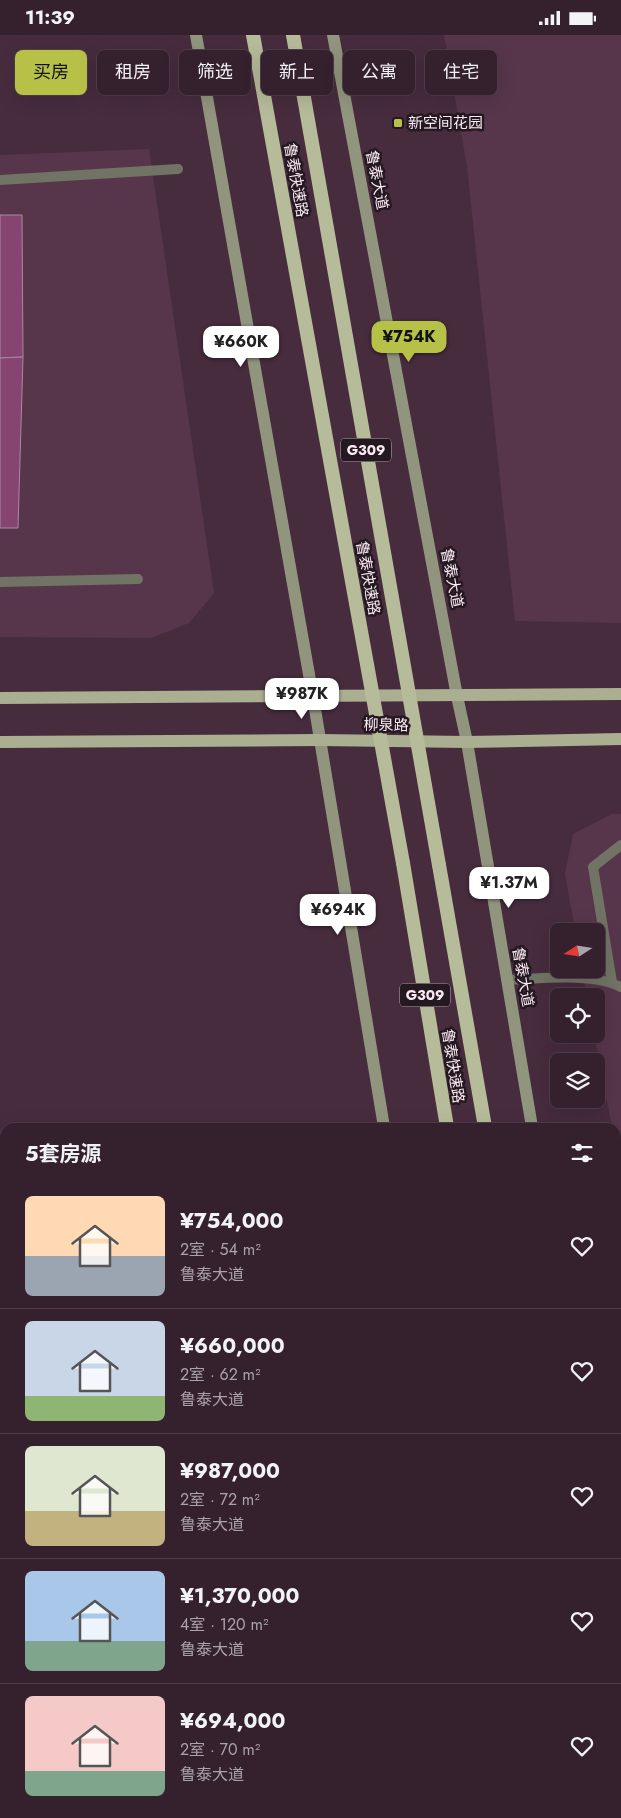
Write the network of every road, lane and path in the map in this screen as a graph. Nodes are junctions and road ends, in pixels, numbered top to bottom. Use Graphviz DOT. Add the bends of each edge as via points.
graph roads {
  1 [pos="196,35"];
  2 [pos="253,35"];
  3 [pos="293,35"];
  4 [pos="333,35"];
  5 [pos="178,169"];
  6 [pos="0,180"];
  7 [pos="138,579"];
  8 [pos="0,582"];
  9 [pos="621,695"];
  10 [pos="313,697"];
  11 [pos="457,697"];
  12 [pos="0,698"];
  13 [pos="319,739"];
  14 [pos="621,739"];
  15 [pos="0,742"];
  16 [pos="468,743"];
  17 [pos="621,845"];
  18 [pos="507,980"];
  19 [pos="616,984"];
  20 [pos="383,1123"];
  21 [pos="446,1123"];
  22 [pos="484,1123"];
  23 [pos="531,1123"];
  1 -- 10 [label="main road"];
  2 -- 21 [label="highway, 鲁泰快速路 / G309, bridge" via="403,863"];
  3 -- 22 [label="highway, 鲁泰快速路 / G309, bridge"];
  4 -- 11 [label="main road, 鲁泰大道"];
  5 -- 6 [label="lane"];
  7 -- 8 [label="lane"];
  9 -- 11 [label="main road, 柳泉路"];
  10 -- 11 [label="main road, 柳泉路"];
  10 -- 12 [label="main road, 柳泉路"];
  10 -- 13 [label="main road"];
  11 -- 16 [label="main road, 鲁泰大道"];
  13 -- 15 [label="main road, 柳泉路"];
  13 -- 16 [label="main road, 柳泉路"];
  13 -- 20 [label="main road"];
  14 -- 16 [label="main road, 柳泉路"];
  16 -- 18 [label="main road, 鲁泰大道"];
  17 -- 19 [label="lane" via="593,867"];
  18 -- 19 [label="lane" via="577,978"];
  18 -- 23 [label="main road, 鲁泰大道"];
}
